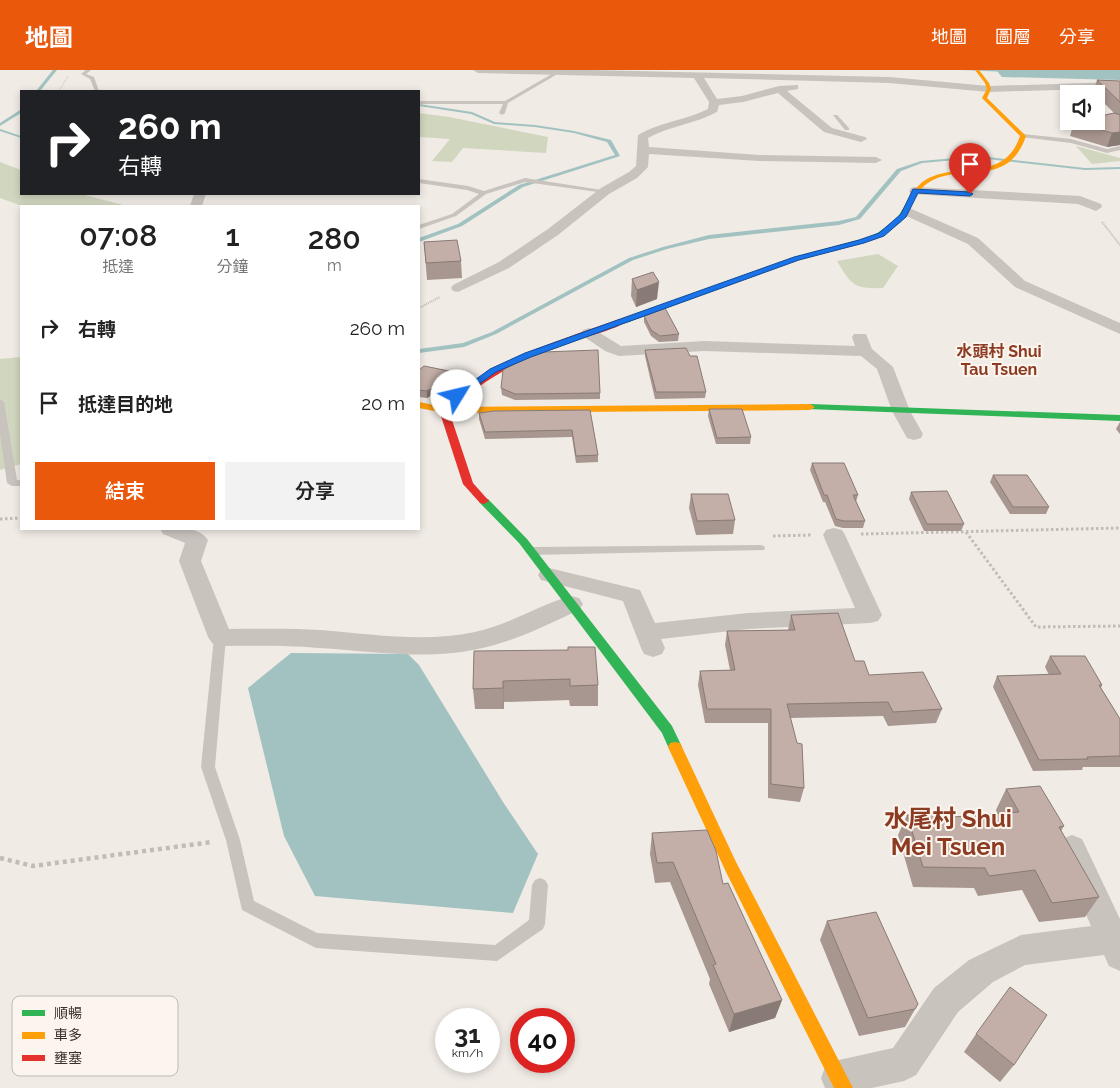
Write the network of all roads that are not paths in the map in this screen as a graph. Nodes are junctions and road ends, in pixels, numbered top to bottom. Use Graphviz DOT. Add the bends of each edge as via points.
graph roads {
  1 [pos="89,70"];
  2 [pos="478,70"];
  3 [pos="977,70"];
  4 [pos="559,72"];
  5 [pos="697,75"];
  6 [pos="910,81"];
  7 [pos="1120,85"];
  8 [pos="988,86"];
  9 [pos="779,89"];
  10 [pos="98,90"];
  11 [pos="506,102"];
  12 [pos="714,102"];
  13 [pos="420,103"];
  14 [pos="502,113"];
  15 [pos="835,116"];
  16 [pos="847,129"];
  17 [pos="1023,136"];
  18 [pos="861,139"];
  19 [pos="1120,148"];
  20 [pos="644,150"];
  21 [pos="876,160"];
  22 [pos="420,180"];
  23 [pos="605,191"];
  24 [pos="915,191"];
  25 [pos="484,193"];
  26 [pos="1096,207"];
  27 [pos="907,211"];
  28 [pos="420,227"];
  29 [pos="458,288"];
  30 [pos="1120,329"];
  31 [pos="589,333"];
  32 [pos="0,402"];
  33 [pos="420,405"];
  34 [pos="444,410"];
  35 [pos="901,411"];
  36 [pos="1120,418"];
  37 [pos="914,434"];
  38 [pos="20,483"];
  39 [pos="172,530"];
  40 [pos="834,535"];
  41 [pos="760,548"];
  42 [pos="531,552"];
  43 [pos="548,575"];
  44 [pos="571,604"];
  45 [pos="220,637"];
  46 [pos="1072,848"];
  47 [pos="540,885"];
  48 [pos="1116,947"];
  49 [pos="842,1083"];
  1 -- 10 [label="lane" via="83,74 92,78"];
  2 -- 4 [label="street"];
  3 -- 8 [label="street"];
  4 -- 5 [label="street"];
  4 -- 11 [label="lane"];
  5 -- 6 [label="street"];
  5 -- 12 [label="street"];
  6 -- 8 [label="street"];
  6 -- 9 [label="street" via="897,90"];
  7 -- 8 [label="street"];
  8 -- 17 [label="street" via="984,98"];
  9 -- 12 [label="street" via="743,99"];
  9 -- 18 [label="street" via="828,130"];
  11 -- 13 [label="lane"];
  11 -- 14 [label="lane"];
  12 -- 20 [label="street" via="713,110 702,117 655,130 642,137"];
  15 -- 16 [label="lane"];
  17 -- 19 [label="lane" via="1071,141 1107,151"];
  17 -- 24 [label="street" via="1016,154 996,168 985,173 932,178"];
  20 -- 21 [label="street" via="759,158"];
  20 -- 23 [label="street" via="642,167"];
  22 -- 25 [label="lane"];
  23 -- 25 [label="lane" via="531,179"];
  23 -- 29 [label="street" via="529,249"];
  24 -- 26 [label="street" via="1080,200"];
  24 -- 27 [label="street"];
  25 -- 28 [label="lane" via="454,215"];
  27 -- 30 [label="street" via="972,241 1020,284"];
  27 -- 31 [label="street" via="891,228 875,237 797,258"];
  31 -- 34 [label="street" via="493,370 457,396"];
  31 -- 35 [label="street" via="619,351 704,346 863,344 885,366"];
  32 -- 38 [label="lane" via="12,483"];
  33 -- 34 [label="street"];
  34 -- 35 [label="street" via="776,406"];
  34 -- 42 [label="street" via="468,484"];
  35 -- 36 [label="street"];
  35 -- 37 [label="street"];
  39 -- 45 [label="street" via="197,540 190,561"];
  40 -- 43 [label="street" via="870,615 748,622 650,640 632,596"];
  41 -- 42 [label="lane"];
  42 -- 43 [label="street"];
  43 -- 44 [label="street"];
  44 -- 45 [label="street" via="511,631 445,645"];
  44 -- 49 [label="street" via="667,730 731,867"];
  45 -- 47 [label="lane" via="208,767 233,840 247,905 316,940 497,953 537,924"];
  46 -- 48 [label="street"];
  48 -- 49 [label="street" via="1021,950 981,971 946,1000 904,1063"];
}
